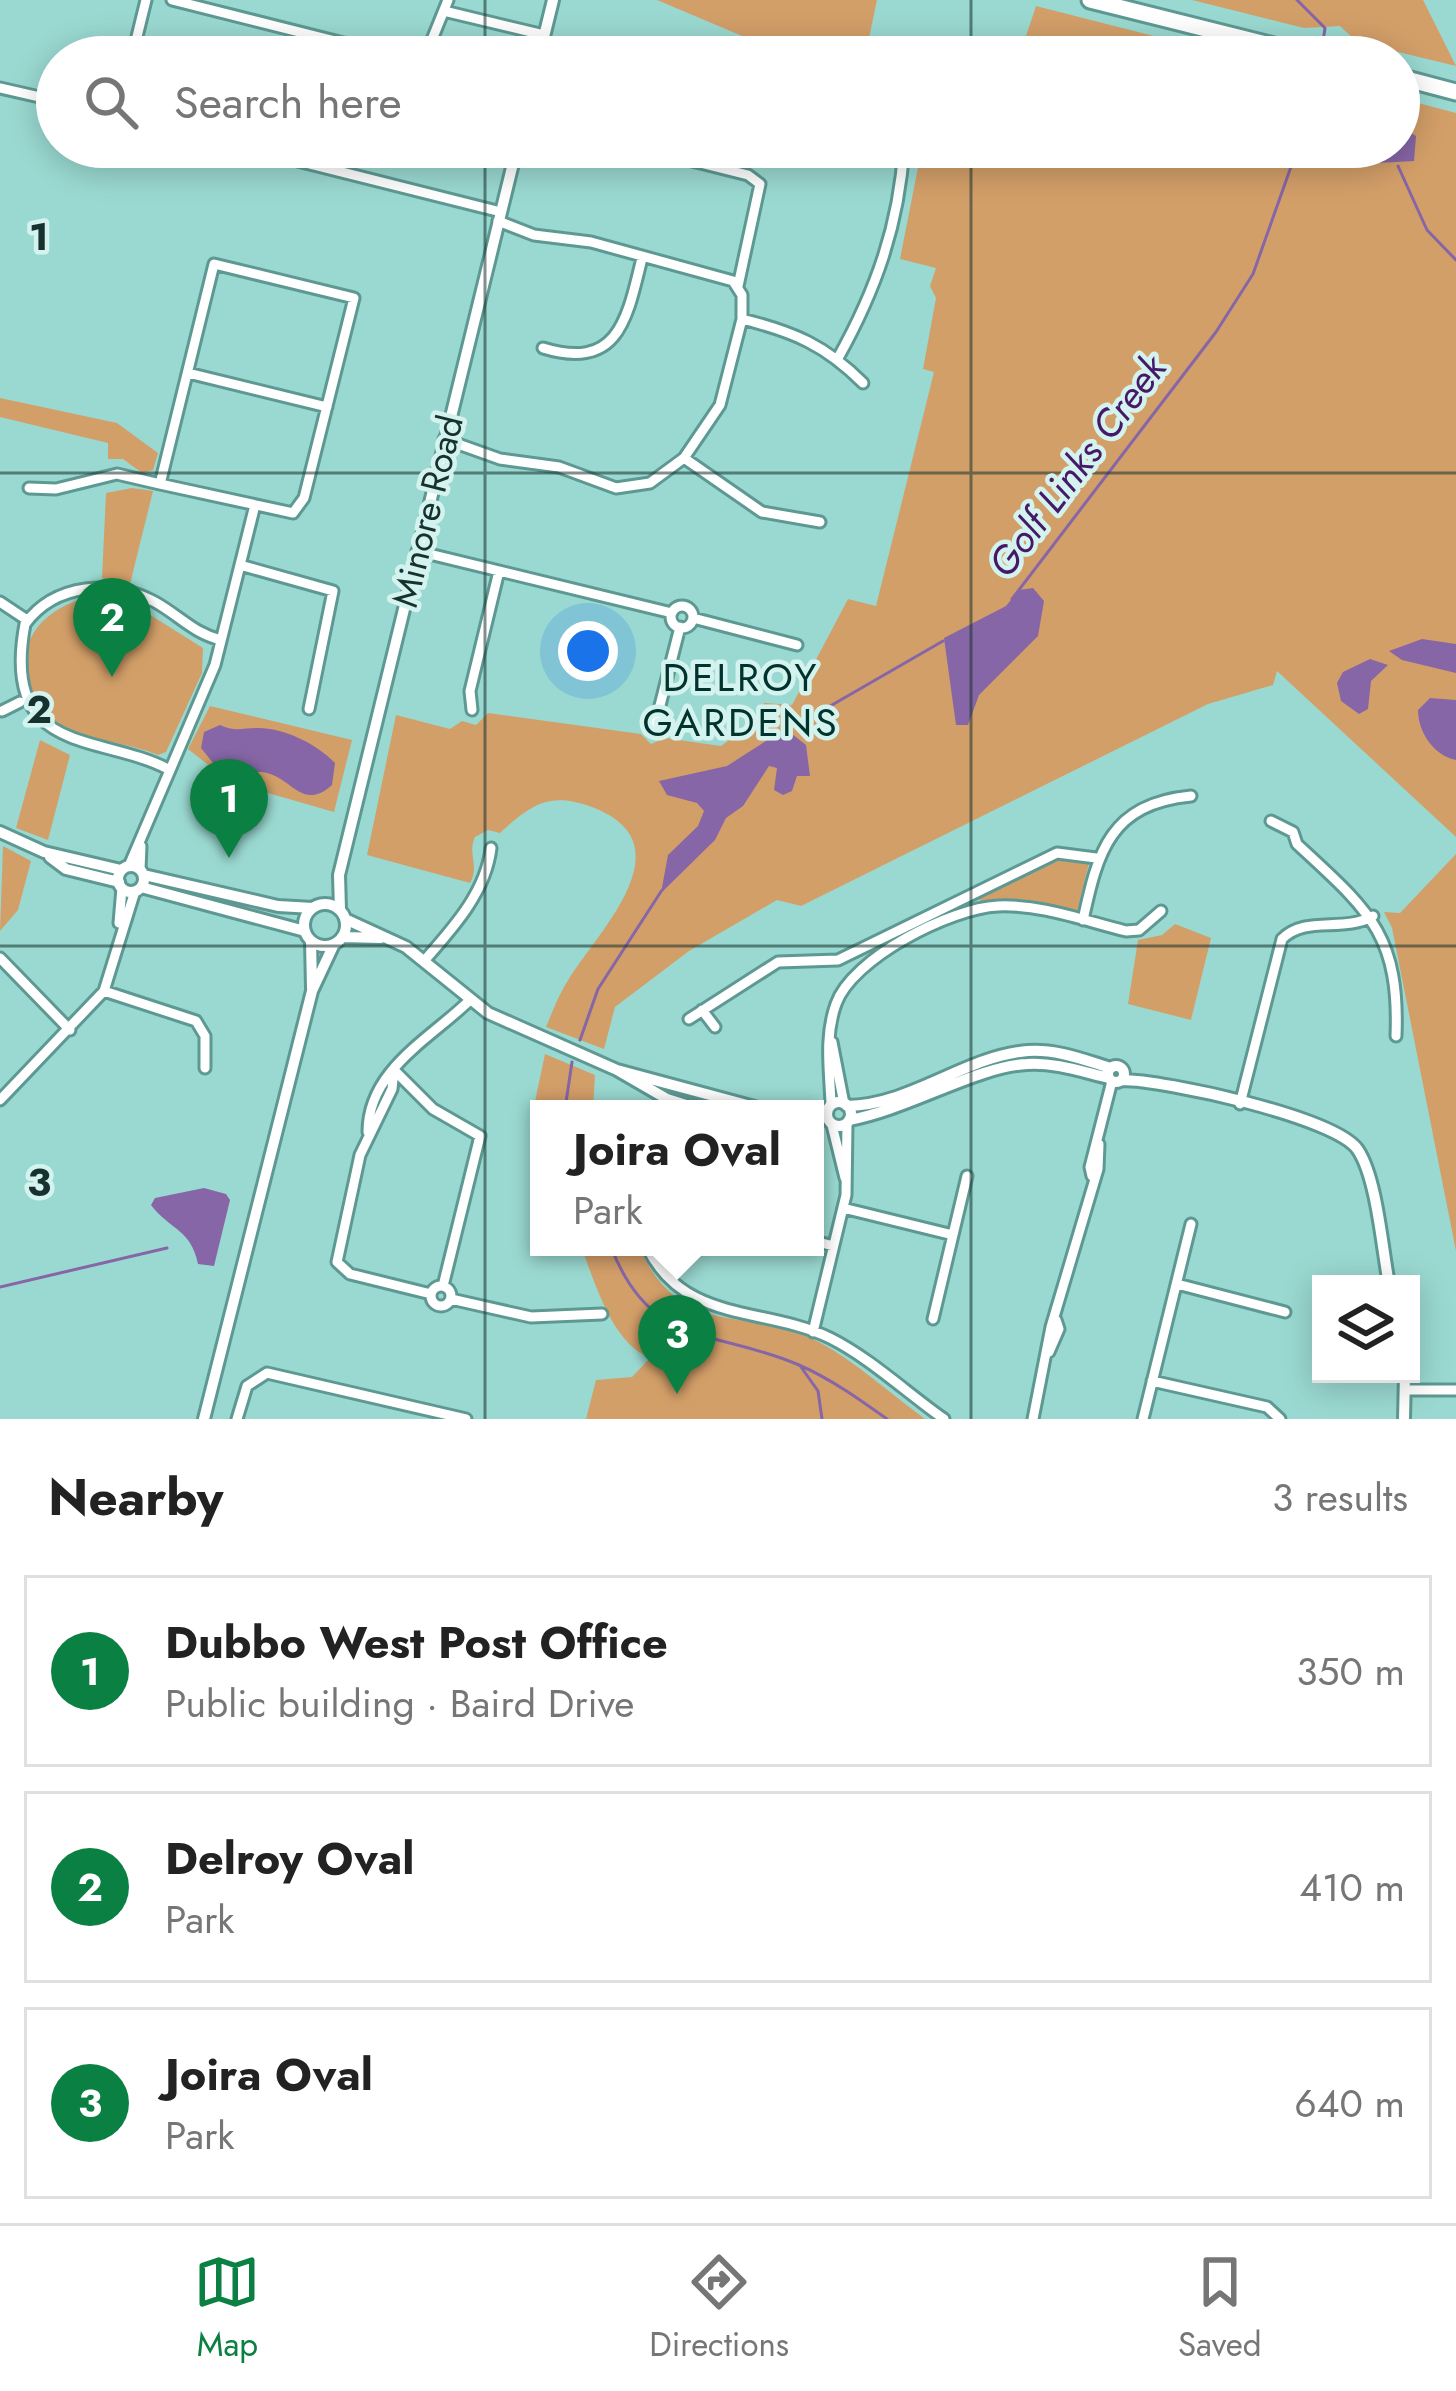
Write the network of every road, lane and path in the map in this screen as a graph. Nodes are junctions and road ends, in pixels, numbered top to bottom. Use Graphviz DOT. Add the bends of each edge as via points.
graph roads {
  1 [pos="146,0"];
  2 [pos="172,0"];
  3 [pos="228,0"];
  4 [pos="553,0"];
  5 [pos="1090,0"];
  6 [pos="448,6"];
  7 [pos="224,13"];
  8 [pos="544,35"];
  9 [pos="137,36"];
  10 [pos="315,36"];
  11 [pos="434,36"];
  12 [pos="1233,36"];
  13 [pos="1420,83"];
  14 [pos="0,88"];
  15 [pos="1456,92"];
  16 [pos="36,96"];
  17 [pos="320,168"];
  18 [pos="512,168"];
  19 [pos="720,168"];
  20 [pos="901,168"];
  21 [pos="499,216"];
  22 [pos="642,258"];
  23 [pos="738,286"];
  24 [pos="742,319"];
  25 [pos="543,348"];
  26 [pos="838,358"];
  27 [pos="188,373"];
  28 [pos="862,383"];
  29 [pos="327,407"];
  30 [pos="444,439"];
  31 [pos="683,458"];
  32 [pos="160,484"];
  33 [pos="29,488"];
  34 [pos="254,509"];
  35 [pos="820,522"];
  36 [pos="417,550"];
  37 [pos="240,565"];
  38 [pos="499,571"];
  39 [pos="0,602"];
  40 [pos="672,613"];
  41 [pos="693,618"];
  42 [pos="28,620"];
  43 [pos="680,627"];
  44 [pos="221,640"];
  45 [pos="797,645"];
  46 [pos="299,691"];
  47 [pos="313,694"];
  48 [pos="20,702"];
  49 [pos="308,709"];
  50 [pos="472,710"];
  51 [pos="2,711"];
  52 [pos="656,725"];
  53 [pos="168,770"];
  54 [pos="1191,796"];
  55 [pos="1271,821"];
  56 [pos="0,832"];
  57 [pos="491,848"];
  58 [pos="1096,858"];
  59 [pos="339,875"];
  60 [pos="131,879"];
  61 [pos="317,907"];
  62 [pos="1161,911"];
  63 [pos="343,915"];
  64 [pos="1372,916"];
  65 [pos="1082,920"];
  66 [pos="308,936"];
  67 [pos="384,938"];
  68 [pos="338,941"];
  69 [pos="0,958"];
  70 [pos="838,960"];
  71 [pos="424,961"];
  72 [pos="848,980"];
  73 [pos="104,991"];
  74 [pos="312,991"];
  75 [pos="470,1000"];
  76 [pos="702,1010"];
  77 [pos="689,1019"];
  78 [pos="715,1027"];
  79 [pos="70,1030"];
  80 [pos="1396,1036"];
  81 [pos="205,1068"];
  82 [pos="394,1070"];
  83 [pos="617,1070"];
  84 [pos="1116,1077"];
  85 [pos="0,1100"];
  86 [pos="670,1100"];
  87 [pos="712,1100"];
  88 [pos="1240,1104"];
  89 [pos="838,1106"];
  90 [pos="824,1110"];
  91 [pos="848,1121"];
  92 [pos="824,1124"];
  93 [pos="831,1124"];
  94 [pos="967,1177"];
  95 [pos="847,1183"];
  96 [pos="843,1208"];
  97 [pos="1191,1224"];
  98 [pos="953,1235"];
  99 [pos="824,1244"];
  100 [pos="833,1246"];
  101 [pos="652,1256"];
  102 [pos="1387,1275"];
  103 [pos="1177,1285"];
  104 [pos="442,1286"];
  105 [pos="431,1294"];
  106 [pos="451,1299"];
  107 [pos="1285,1312"];
  108 [pos="602,1314"];
  109 [pos="933,1319"];
  110 [pos="813,1332"];
  111 [pos="1152,1381"];
  112 [pos="1406,1383"];
  113 [pos="1406,1390"];
  114 [pos="1456,1390"];
  115 [pos="204,1419"];
  116 [pos="237,1419"];
  117 [pos="466,1419"];
  118 [pos="944,1419"];
  119 [pos="1033,1419"];
  120 [pos="1143,1419"];
  121 [pos="1280,1419"];
  122 [pos="1404,1419"];
  1 -- 9 [label="street"];
  2 -- 7 [label="street"];
  3 -- 7 [label="street"];
  4 -- 8 [label="street"];
  5 -- 12 [label="highway"];
  6 -- 8 [label="street"];
  6 -- 11 [label="street"];
  7 -- 10 [label="street"];
  13 -- 15 [label="highway"];
  14 -- 16 [label="street"];
  17 -- 21 [label="street"];
  18 -- 21 [label="street, Minore Road"];
  19 -- 23 [label="street" via="760,184"];
  20 -- 26 [label="street" via="891,239"];
  21 -- 22 [label="street" via="534,235"];
  21 -- 30 [label="street, Minore Road"];
  22 -- 23 [label="street"];
  22 -- 25 [label="street" via="624,317 602,350 579,358"];
  23 -- 24 [label="street"];
  24 -- 26 [label="street" via="800,334"];
  24 -- 31 [label="street" via="720,405"];
  26 -- 28 [label="street"];
  27 -- 29 [label="street"];
  27 -- 29 [label="street" via="214,264 354,298"];
  27 -- 32 [label="street"];
  29 -- 34 [label="street" via="298,510"];
  30 -- 31 [label="street" via="616,488 650,483"];
  30 -- 36 [label="street, Minore Road"];
  31 -- 35 [label="street" via="762,512"];
  32 -- 33 [label="street" via="117,475"];
  32 -- 34 [label="street"];
  34 -- 37 [label="street"];
  36 -- 38 [label="street"];
  36 -- 59 [label="street, Minore Road"];
  37 -- 44 [label="street"];
  37 -- 47 [label="street" via="333,591"];
  38 -- 40 [label="street"];
  38 -- 50 [label="street"];
  39 -- 42 [label="street"];
  40 -- 41 [label="street" via="685,606"];
  40 -- 43 [label="street"];
  41 -- 43 [label="street"];
  41 -- 45 [label="street"];
  42 -- 44 [label="street" via="65,593 106,588 152,600 190,629"];
  42 -- 48 [label="street" via="15,658"];
  43 -- 52 [label="street"];
  44 -- 53 [label="street"];
  46 -- 47 [label="street"];
  47 -- 49 [label="street"];
  48 -- 51 [label="street"];
  48 -- 53 [label="street" via="60,739"];
  53 -- 60 [label="street"];
  54 -- 58 [label="street" via="1130,817"];
  55 -- 64 [label="street" via="1293,832"];
  56 -- 60 [label="street" via="66,869"];
  57 -- 71 [label="street" via="489,868 460,920"];
  58 -- 65 [label="street"];
  58 -- 70 [label="street" via="1058,854"];
  59 -- 61 [label="street, Minore Road"];
  59 -- 63 [label="street, Minore Road"];
  60 -- 61 [label="street"];
  60 -- 66 [label="street"];
  60 -- 73 [label="street"];
  61 -- 63 [label="street"];
  61 -- 66 [label="street, Minore Road"];
  62 -- 65 [label="street" via="1126,932"];
  63 -- 67 [label="street"];
  63 -- 68 [label="street, Minore Road"];
  64 -- 80 [label="street" via="1385,942"];
  64 -- 88 [label="street" via="1350,926 1303,926 1282,939"];
  65 -- 72 [label="street" via="1016,907 977,909 884,951"];
  66 -- 68 [label="street"];
  66 -- 74 [label="street"];
  67 -- 68 [label="street"];
  67 -- 71 [label="street"];
  68 -- 74 [label="street"];
  69 -- 79 [label="street"];
  70 -- 72 [label="street"];
  70 -- 76 [label="street" via="778,962"];
  71 -- 75 [label="street"];
  72 -- 89 [label="street" via="830,1037"];
  73 -- 79 [label="street"];
  73 -- 81 [label="street" via="196,1021 205,1036"];
  74 -- 115 [label="street"];
  75 -- 82 [label="street"];
  75 -- 83 [label="street"];
  76 -- 77 [label="street"];
  76 -- 78 [label="street"];
  79 -- 85 [label="street"];
  82 -- 104 [label="street" via="444,1118 480,1136"];
  82 -- 105 [label="street" via="368,1132 333,1269"];
  83 -- 86 [label="street"];
  83 -- 87 [label="street"];
  84 -- 88 [label="street"];
  84 -- 89 [label="street" via="1060,1053 1024,1051 895,1097"];
  84 -- 91 [label="street" via="1015,1065"];
  84 -- 119 [label="street"];
  88 -- 102 [label="street" via="1325,1126 1356,1146"];
  89 -- 90 [label="street"];
  89 -- 91 [label="street"];
  89 -- 93 [label="street"];
  91 -- 93 [label="street"];
  91 -- 95 [label="street"];
  92 -- 93 [label="street"];
  93 -- 95 [label="street"];
  94 -- 98 [label="street"];
  95 -- 96 [label="street"];
  96 -- 98 [label="street"];
  96 -- 100 [label="street"];
  97 -- 103 [label="street"];
  98 -- 109 [label="street"];
  99 -- 100 [label="street"];
  100 -- 110 [label="street"];
  101 -- 110 [label="street" via="664,1277 702,1304"];
  103 -- 107 [label="street"];
  103 -- 111 [label="street"];
  104 -- 105 [label="street"];
  104 -- 106 [label="street"];
  105 -- 106 [label="street" via="438,1306"];
  106 -- 108 [label="street" via="531,1317"];
  110 -- 118 [label="street"];
  111 -- 120 [label="street"];
  111 -- 121 [label="street" via="1267,1408"];
  112 -- 113 [label="street"];
  113 -- 114 [label="street"];
  113 -- 122 [label="street"];
  116 -- 117 [label="street" via="247,1386 267,1372"];
}
